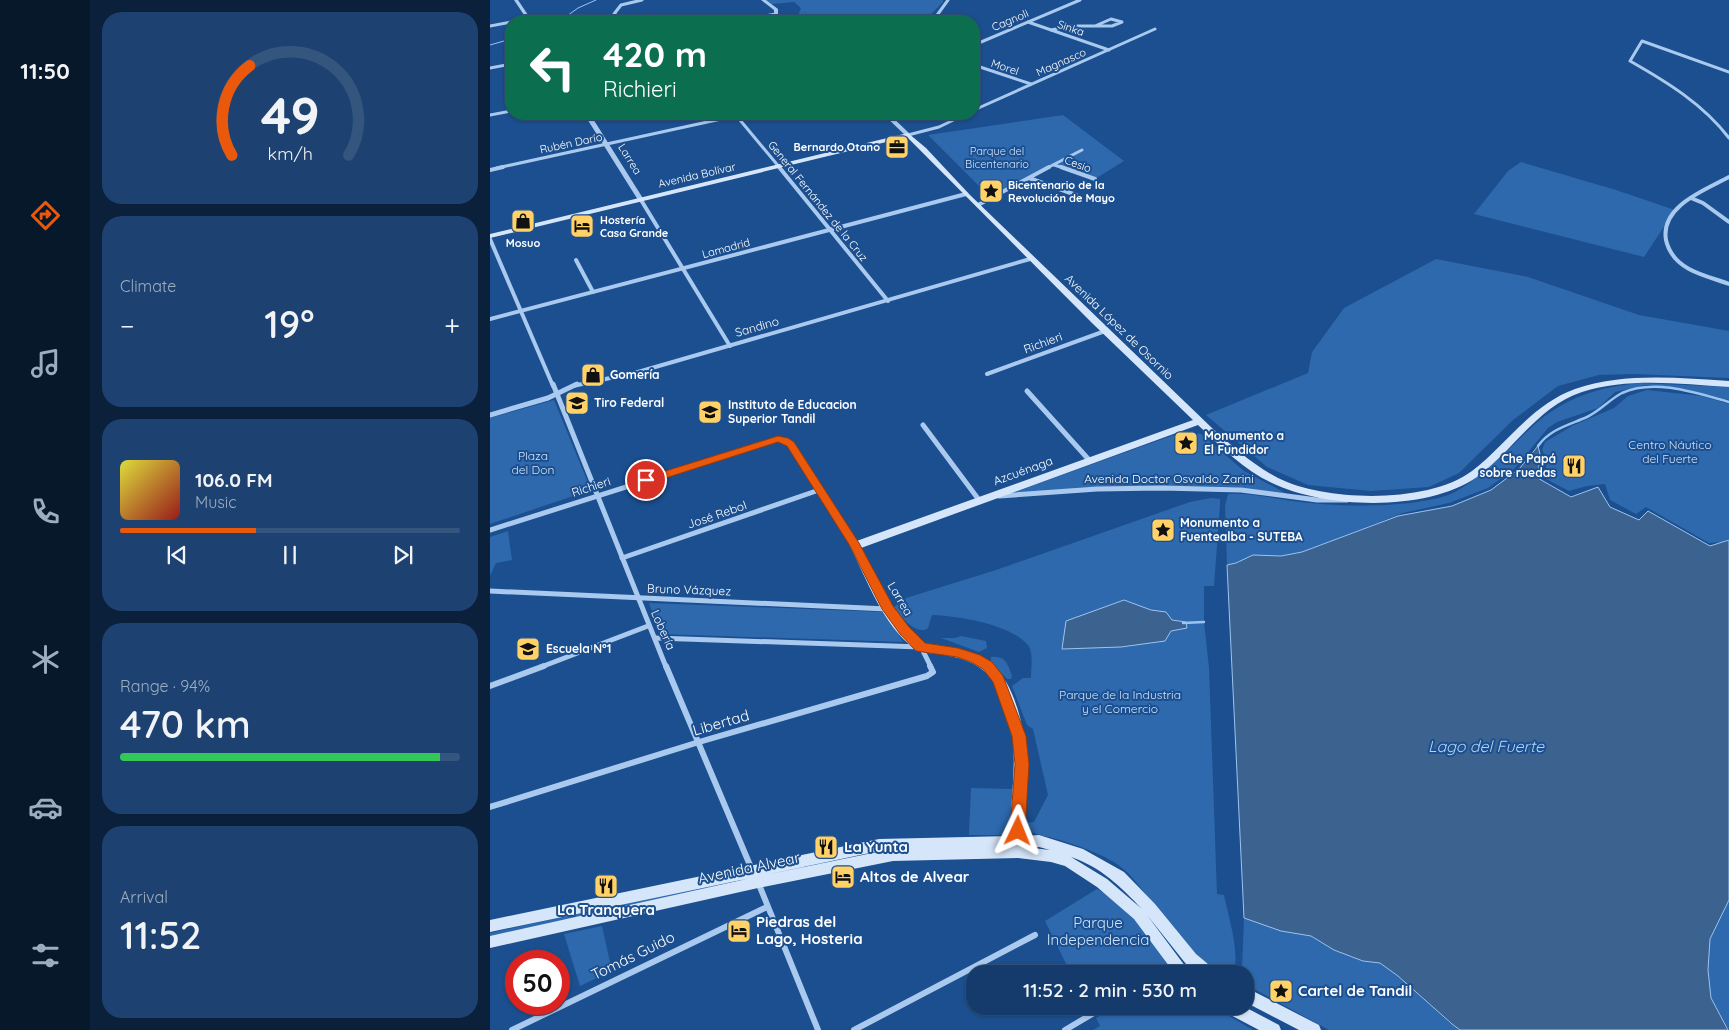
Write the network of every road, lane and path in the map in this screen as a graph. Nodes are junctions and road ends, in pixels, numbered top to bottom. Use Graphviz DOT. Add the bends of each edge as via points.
graph roads {
  1 [pos="516,0"];
  2 [pos="642,0"];
  3 [pos="764,0"];
  4 [pos="948,0"];
  5 [pos="1080,0"];
  6 [pos="776,14"];
  7 [pos="526,15"];
  8 [pos="616,15"];
  9 [pos="771,15"];
  10 [pos="936,15"];
  11 [pos="1028,22"];
  12 [pos="505,23"];
  13 [pos="490,26"];
  14 [pos="1095,26"];
  15 [pos="1051,30"];
  16 [pos="1155,30"];
  17 [pos="980,42"];
  18 [pos="1109,50"];
  19 [pos="505,65"];
  20 [pos="980,67"];
  21 [pos="490,68"];
  22 [pos="1729,72"];
  23 [pos="1031,84"];
  24 [pos="980,107"];
  25 [pos="505,111"];
  26 [pos="490,115"];
  27 [pos="591,120"];
  28 [pos="713,120"];
  29 [pos="739,120"];
  30 [pos="892,120"];
  31 [pos="954,120"];
  32 [pos="908,135"];
  33 [pos="1729,138"];
  34 [pos="606,144"];
  35 [pos="1082,150"];
  36 [pos="1054,165"];
  37 [pos="780,167"];
  38 [pos="490,170"];
  39 [pos="1729,177"];
  40 [pos="1029,178"];
  41 [pos="1095,179"];
  42 [pos="966,194"];
  43 [pos="1076,195"];
  44 [pos="1691,198"];
  45 [pos="641,200"];
  46 [pos="978,206"];
  47 [pos="1729,222"];
  48 [pos="830,229"];
  49 [pos="490,237"];
  50 [pos="1030,259"];
  51 [pos="576,260"];
  52 [pos="683,268"];
  53 [pos="1729,284"];
  54 [pos="592,292"];
  55 [pos="888,301"];
  56 [pos="522,310"];
  57 [pos="490,319"];
  58 [pos="1105,331"];
  59 [pos="730,346"];
  60 [pos="987,374"];
  61 [pos="1729,384"];
  62 [pos="1027,391"];
  63 [pos="557,394"];
  64 [pos="490,415"];
  65 [pos="1200,421"];
  66 [pos="923,425"];
  67 [pos="784,440"];
  68 [pos="1090,461"];
  69 [pos="819,490"];
  70 [pos="597,496"];
  71 [pos="991,496"];
  72 [pos="1370,498"];
  73 [pos="979,500"];
  74 [pos="490,530"];
  75 [pos="855,546"];
  76 [pos="622,558"];
  77 [pos="490,591"];
  78 [pos="637,598"];
  79 [pos="888,609"];
  80 [pos="648,626"];
  81 [pos="655,638"];
  82 [pos="921,648"];
  83 [pos="490,686"];
  84 [pos="699,742"];
  85 [pos="490,807"];
  86 [pos="1018,846"];
  87 [pos="755,876"];
  88 [pos="767,907"];
  89 [pos="490,926"];
  90 [pos="1035,935"];
  91 [pos="490,942"];
  92 [pos="1177,965"];
  93 [pos="1197,965"];
  94 [pos="1254,999"];
  95 [pos="1090,1015"];
  96 [pos="1245,1015"];
  97 [pos="512,1030"];
  98 [pos="818,1030"];
  99 [pos="854,1030"];
  100 [pos="1065,1030"];
  101 [pos="1274,1030"];
  102 [pos="1314,1030"];
  1 -- 7 [label="street"];
  2 -- 8 [label="street" via="622,5"];
  3 -- 6 [label="street" via="776,10"];
  4 -- 10 [label="street"];
  5 -- 11 [label="street, Cagnoli"];
  6 -- 9 [label="street"];
  11 -- 15 [label="street, Sinka"];
  11 -- 17 [label="street, Cagnoli"];
  12 -- 13 [label="street"];
  14 -- 14 [label="street" via="1114,26 1122,22 1112,19"];
  14 -- 15 [label="street"];
  15 -- 18 [label="street, Sinka"];
  16 -- 18 [label="street, Magnasco"];
  18 -- 23 [label="street, Magnasco"];
  19 -- 21 [label="street"];
  20 -- 23 [label="street, Morel"];
  22 -- 33 [label="street" via="1642,42 1630,61 1664,81 1712,118"];
  23 -- 24 [label="street, Magnasco"];
  25 -- 26 [label="street"];
  27 -- 34 [label="street, Larrea"];
  28 -- 34 [label="street, Rubén Darío"];
  29 -- 37 [label="street, General Fernández de la Cruz"];
  30 -- 32 [label="street, Avenida López de Osornio"];
  31 -- 32 [label="street"];
  32 -- 37 [label="main road, Avenida Bolívar"];
  32 -- 42 [label="main road, Avenida López de Osornio"];
  34 -- 38 [label="street, Rubén Darío"];
  34 -- 45 [label="street, Larrea"];
  35 -- 36 [label="street"];
  36 -- 40 [label="street"];
  36 -- 41 [label="street, Cesio"];
  37 -- 45 [label="main road, Avenida Bolívar"];
  37 -- 48 [label="street, General Fernández de la Cruz"];
  39 -- 44 [label="street"];
  40 -- 43 [label="street"];
  40 -- 46 [label="street"];
  42 -- 46 [label="main road, Avenida López de Osornio"];
  42 -- 48 [label="street, Lamadrid"];
  44 -- 47 [label="street" via="1704,203"];
  44 -- 53 [label="street" via="1675,210 1665,232 1668,250 1689,269"];
  45 -- 49 [label="main road, Avenida Bolívar"];
  45 -- 52 [label="street, Larrea"];
  46 -- 50 [label="main road, Avenida López de Osornio"];
  48 -- 52 [label="street, Lamadrid"];
  48 -- 55 [label="street, General Fernández de la Cruz"];
  49 -- 56 [label="street, Lobería"];
  50 -- 55 [label="street, Sandino"];
  50 -- 58 [label="main road, Avenida López de Osornio"];
  51 -- 54 [label="street"];
  52 -- 54 [label="street, Lamadrid"];
  52 -- 59 [label="street, Larrea"];
  54 -- 56 [label="street, Lamadrid"];
  55 -- 59 [label="street, Sandino"];
  56 -- 57 [label="street, Lamadrid"];
  56 -- 63 [label="street, Lobería"];
  58 -- 60 [label="street, Richieri"];
  58 -- 65 [label="main road, Avenida López de Osornio"];
  59 -- 63 [label="street, Sandino" via="638,372 574,385"];
  61 -- 72 [label="main road, Avenida Doctor Osvaldo Zarini" via="1651,380 1618,382 1579,391 1538,413 1466,480 1429,493"];
  62 -- 68 [label="street"];
  63 -- 64 [label="street, Sandino"];
  63 -- 70 [label="street, Lobería"];
  65 -- 68 [label="main road, Azcuénaga"];
  65 -- 72 [label="main road, Avenida López de Osornio" via="1240,456 1275,480 1314,492"];
  66 -- 73 [label="street"];
  67 -- 69 [label="street, Larrea" via="790,444"];
  67 -- 70 [label="street, Richieri" via="778,439"];
  68 -- 71 [label="main road, Azcuénaga"];
  69 -- 75 [label="street, Larrea"];
  69 -- 76 [label="street, José Rebol"];
  70 -- 74 [label="street, Richieri"];
  70 -- 76 [label="street, Lobería"];
  71 -- 72 [label="street, Avenida Doctor Osvaldo Zarini" via="1098,489 1227,489 1330,502"];
  71 -- 73 [label="main road, Azcuénaga"];
  73 -- 75 [label="main road, Azcuénaga"];
  75 -- 79 [label="main road, Larrea"];
  76 -- 78 [label="street, Lobería"];
  77 -- 78 [label="street, Bruno Vázquez"];
  78 -- 79 [label="street, Bruno Vázquez"];
  78 -- 80 [label="street, Lobería"];
  79 -- 82 [label="main road, Larrea"];
  80 -- 81 [label="street, Lobería"];
  80 -- 83 [label="street"];
  81 -- 82 [label="street"];
  81 -- 84 [label="street, Lobería"];
  82 -- 84 [label="street, Libertad" via="933,672 927,676"];
  82 -- 86 [label="main road" via="958,652 976,659 987,665 999,680 1019,736 1022,764"];
  84 -- 85 [label="street, Libertad"];
  84 -- 87 [label="street, Lobería"];
  86 -- 87 [label="main road, Avenida Alvear" via="893,855"];
  86 -- 92 [label="main road" via="1068,862 1102,883 1139,915"];
  86 -- 93 [label="main road" via="1039,841 1066,848 1101,864 1119,876 1150,908"];
  87 -- 88 [label="street, Lobería"];
  87 -- 89 [label="main road, Avenida Alvear"];
  87 -- 91 [label="main road, Avenida Alvear"];
  88 -- 97 [label="street, Tomás Guido"];
  88 -- 98 [label="street, Lobería"];
  90 -- 99 [label="street"];
  94 -- 102 [label="main road"];
  95 -- 100 [label="street"];
  96 -- 101 [label="main road"];
}
